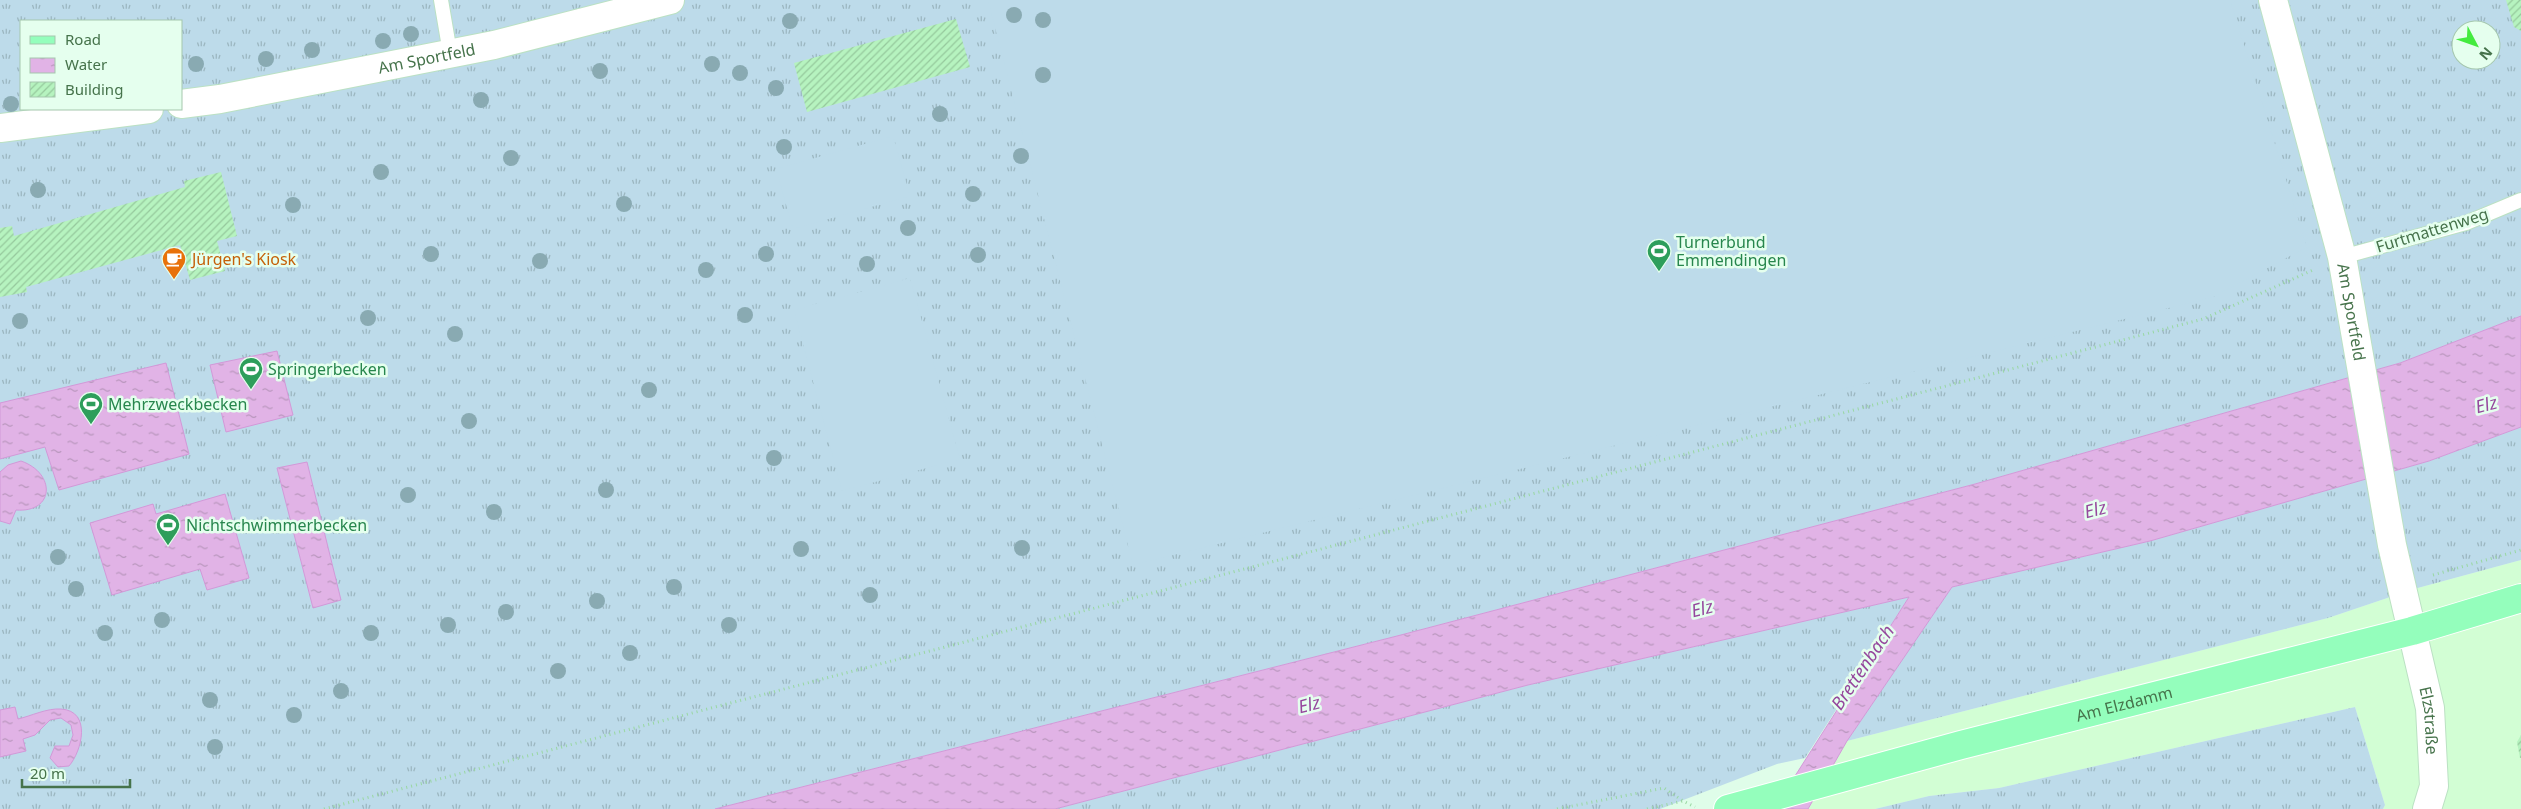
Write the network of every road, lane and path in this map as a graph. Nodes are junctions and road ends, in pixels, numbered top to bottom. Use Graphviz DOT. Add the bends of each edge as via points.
graph roads {
  1 [pos="441,0"];
  2 [pos="670,0"];
  3 [pos="2273,0"];
  4 [pos="450,53"];
  5 [pos="182,104"];
  6 [pos="142,110"];
  7 [pos="0,128"];
  8 [pos="2521,200"];
  9 [pos="2343,265"];
  10 [pos="2521,550"];
  11 [pos="2401,584"];
  12 [pos="2521,598"];
  13 [pos="2412,631"];
  14 [pos="1683,801"];
  15 [pos="1737,806"];
  16 [pos="324,809"];
  17 [pos="1556,809"];
  18 [pos="1647,809"];
  19 [pos="1698,809"];
  20 [pos="2427,809"];
  1 -- 4 [label="lane"];
  2 -- 4 [label="street, Am Sportfeld"];
  3 -- 9 [label="street, Am Sportfeld"];
  4 -- 5 [label="street, Am Sportfeld"];
  6 -- 7 [label="street"];
  8 -- 9 [label="lane, Furtmattenweg" via="2466,223"];
  9 -- 11 [label="street, Am Sportfeld"];
  9 -- 16 [label="path" via="2203,318"];
  10 -- 11 [label="path"];
  11 -- 13 [label="street, Am Sportfeld"];
  12 -- 13 [label="main road, Am Elzdamm"];
  13 -- 15 [label="main road, Am Elzdamm" via="1961,744"];
  13 -- 20 [label="street, Elzstraße" via="2430,708 2434,786"];
  14 -- 17 [label="path" via="1664,788"];
  14 -- 18 [label="path"];
  14 -- 19 [label="path"];
}
